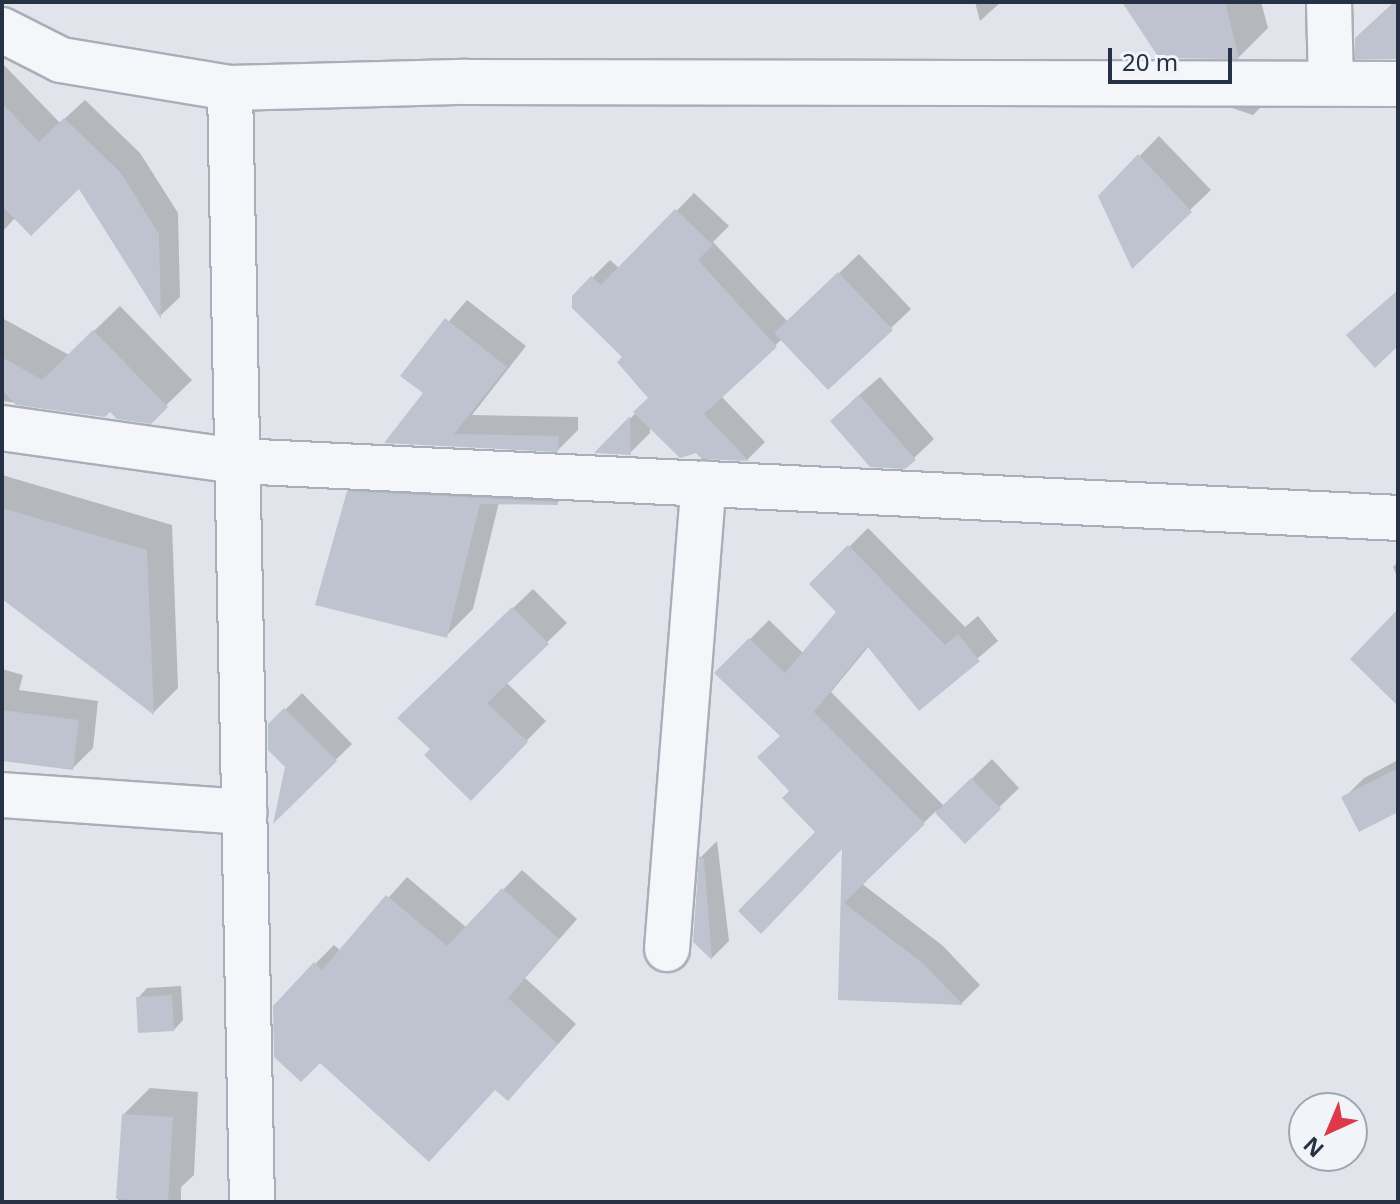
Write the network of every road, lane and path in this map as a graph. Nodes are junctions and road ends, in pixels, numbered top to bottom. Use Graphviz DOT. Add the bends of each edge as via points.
graph roads {
  1 [pos="1329,2"];
  2 [pos="2,30"];
  3 [pos="1331,83"];
  4 [pos="1398,84"];
  5 [pos="230,88"];
  6 [pos="2,428"];
  7 [pos="238,461"];
  8 [pos="704,483"];
  9 [pos="1398,518"];
  10 [pos="2,795"];
  11 [pos="244,812"];
  12 [pos="667,949"];
  13 [pos="252,1202"];
  1 -- 3 [label="street"];
  2 -- 5 [label="street" via="61,60"];
  3 -- 4 [label="street"];
  3 -- 5 [label="street" via="466,82"];
  5 -- 7 [label="street"];
  6 -- 7 [label="street"];
  7 -- 8 [label="street"];
  7 -- 11 [label="street"];
  8 -- 9 [label="street"];
  8 -- 12 [label="street"];
  10 -- 11 [label="street"];
  11 -- 13 [label="street"];
}
